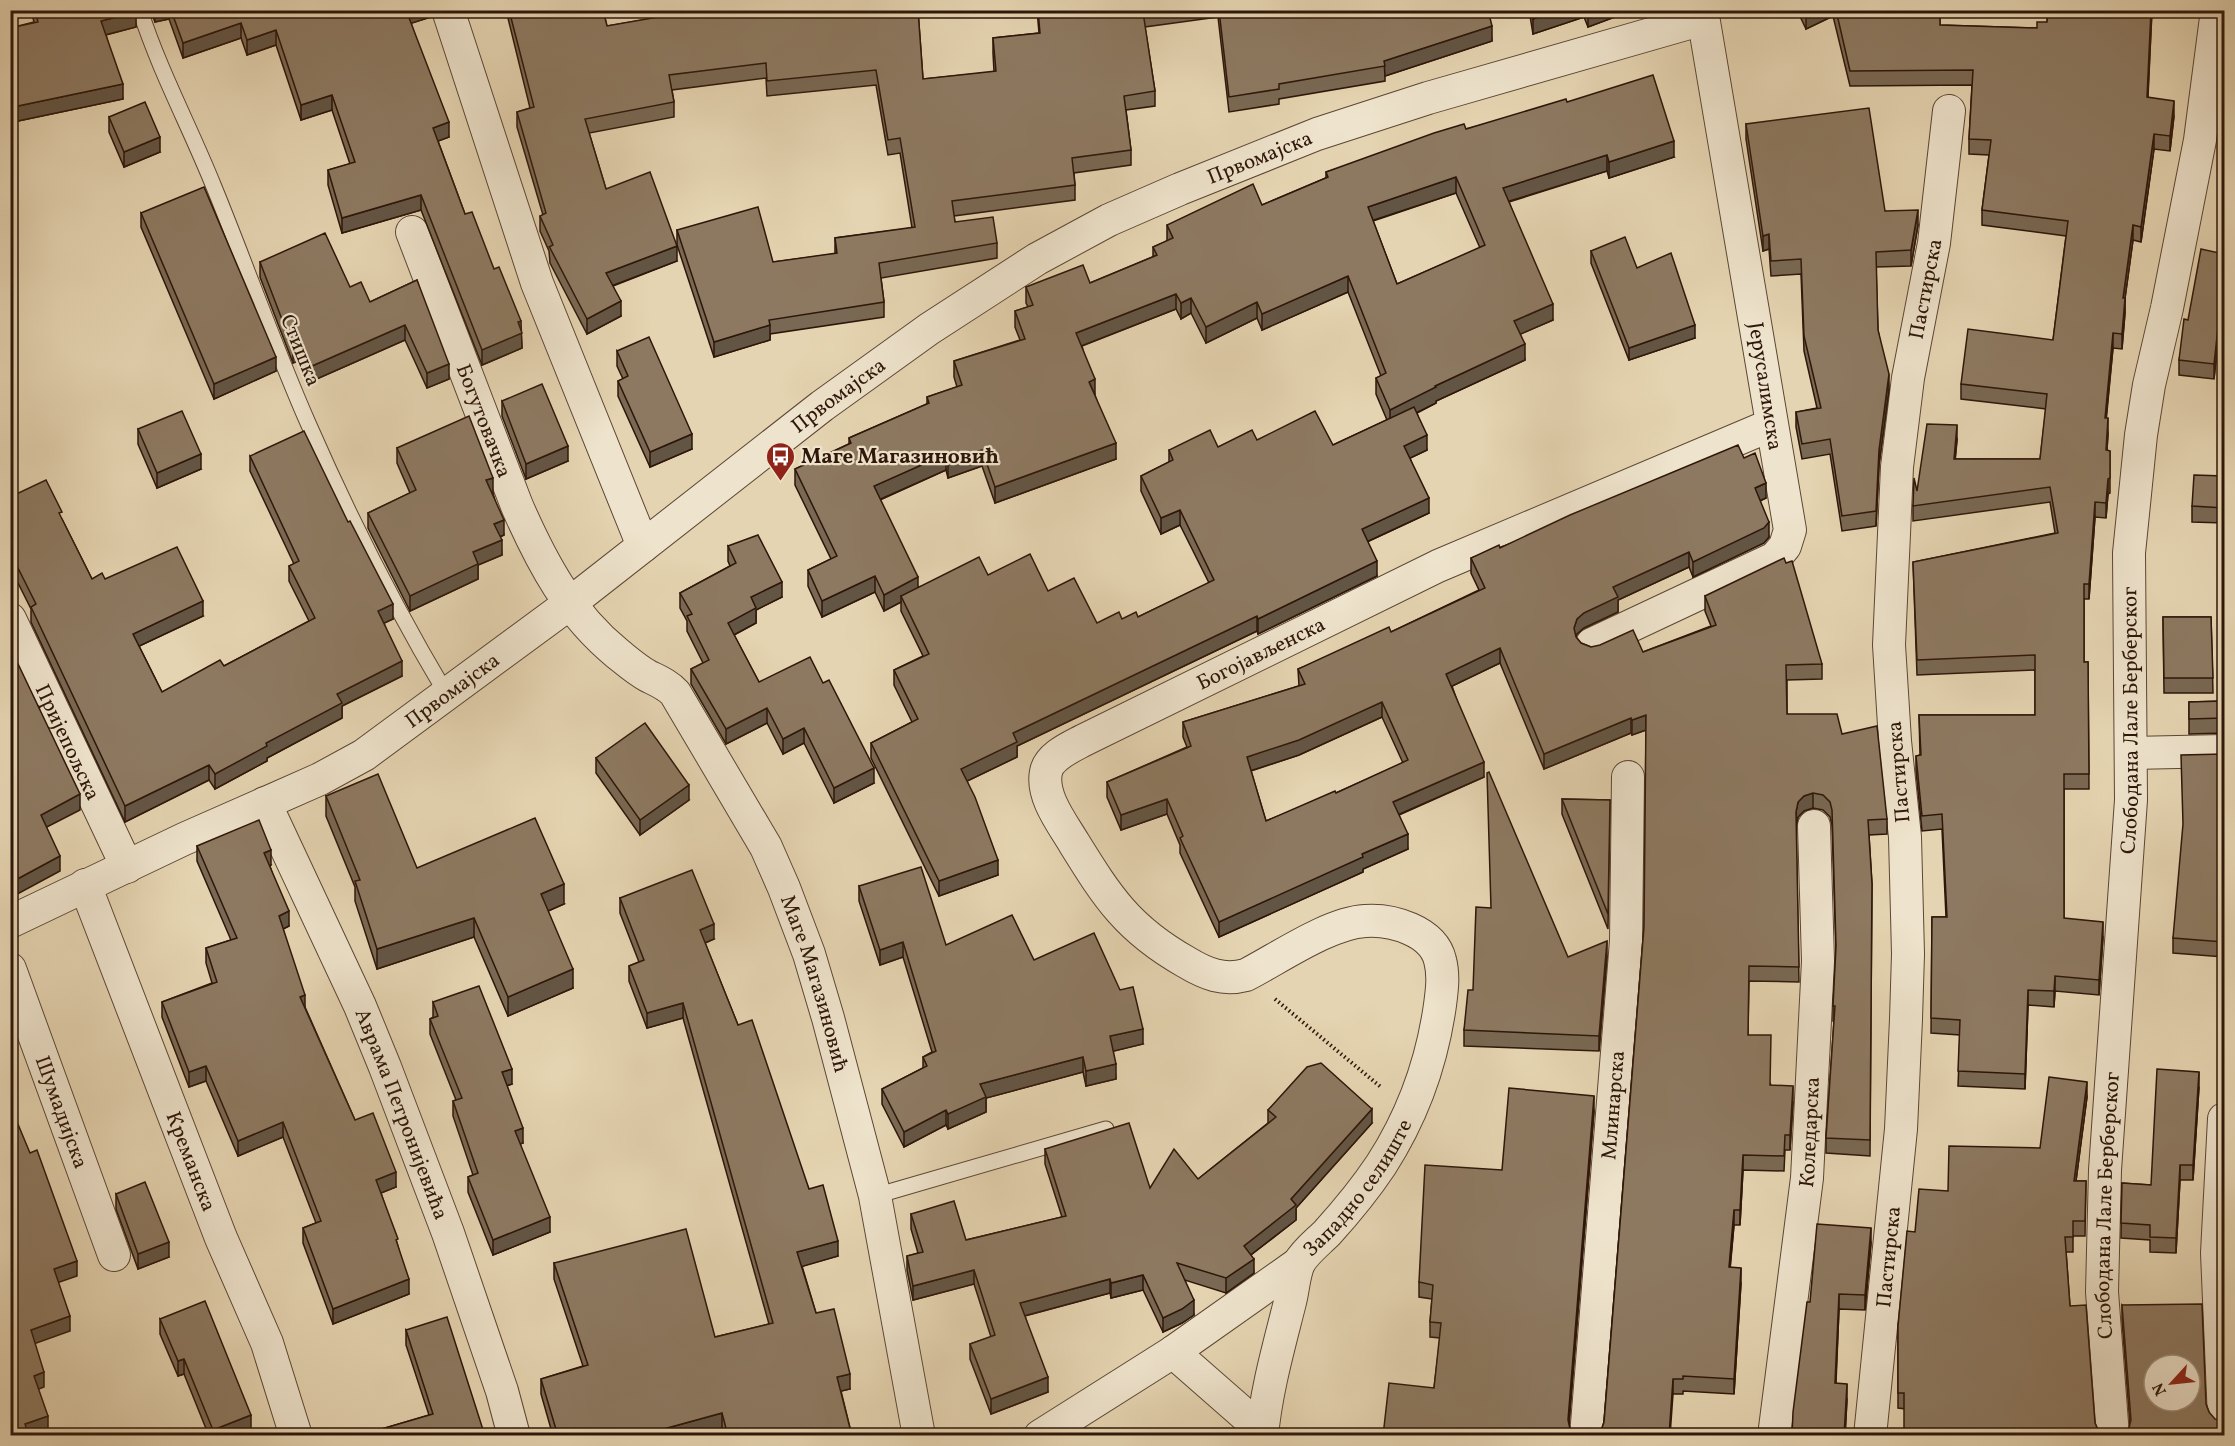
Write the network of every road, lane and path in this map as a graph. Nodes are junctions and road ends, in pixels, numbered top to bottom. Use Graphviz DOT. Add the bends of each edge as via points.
graph roads {
  1 [pos="140,10"];
  2 [pos="448,10"];
  3 [pos="2217,10"];
  4 [pos="1702,15"];
  5 [pos="1949,111"];
  6 [pos="412,232"];
  7 [pos="1771,426"];
  8 [pos="644,546"];
  9 [pos="569,604"];
  10 [pos="10,619"];
  11 [pos="1592,644"];
  12 [pos="447,695"];
  13 [pos="2224,751"];
  14 [pos="2132,753"];
  15 [pos="1628,777"];
  16 [pos="265,803"];
  17 [pos="1814,825"];
  18 [pos="127,867"];
  19 [pos="85,885"];
  20 [pos="10,922"];
  21 [pos="10,969"];
  22 [pos="1246,975"];
  23 [pos="1410,1111"];
  24 [pos="2224,1119"];
  25 [pos="1106,1130"];
  26 [pos="875,1196"];
  27 [pos="114,1255"];
  28 [pos="1299,1263"];
  29 [pos="1173,1352"];
  30 [pos="2224,1418"];
  31 [pos="1262,1433"];
  32 [pos="296,1436"];
  33 [pos="514,1436"];
  34 [pos="919,1436"];
  35 [pos="1040,1436"];
  36 [pos="1586,1436"];
  37 [pos="1774,1436"];
  38 [pos="1870,1436"];
  39 [pos="2113,1436"];
  1 -- 12 [label="lane, Стишка" via="308,423 367,549"];
  2 -- 8 [label="street" via="537,282"];
  3 -- 14 [label="street, Слободана Лале Берберског" via="2200,140 2149,385 2137,471 2129,553"];
  4 -- 7 [label="street, Јерусалимска"];
  4 -- 8 [label="street, Првомајска" via="1317,135 1109,220 1037,259 929,329 822,406"];
  5 -- 38 [label="street, Пастирска" via="1934,243 1908,378 1897,467 1889,645 1905,837 1907,1008 1901,1129"];
  6 -- 9 [label="street, Богутовачка" via="521,515 548,572"];
  7 -- 11 [label="street, Јерусалимска" via="1790,530 1776,558"];
  7 -- 22 [label="street, Богојављенска" via="1438,566 1084,740 1051,761 1046,769 1048,794 1061,822 1119,910 1144,936 1201,971 1221,978"];
  8 -- 9 [label="street, Првомајска"];
  9 -- 12 [label="street, Првомајска"];
  9 -- 26 [label="street, Маге Магазиновић" via="617,654 675,693 766,847 808,954 828,1018"];
  10 -- 18 [label="street, Пријепољска"];
  12 -- 16 [label="street, Првомајска" via="364,755"];
  13 -- 14 [label="street"];
  14 -- 39 [label="street, Слободана Лале Берберског" via="2105,1170 2102,1292"];
  15 -- 36 [label="street, Млинарска" via="1626,941"];
  16 -- 18 [label="street, Првомајска"];
  16 -- 33 [label="street, Аврама Петронијевића" via="385,1067 448,1233"];
  17 -- 37 [label="street, Коледарска" via="1818,961 1807,1178"];
  18 -- 19 [label="street, Првомајска"];
  19 -- 20 [label="street, Првомајска"];
  19 -- 32 [label="street, Креманска" via="221,1238 267,1343"];
  21 -- 27 [label="street, Шумадијска"];
  22 -- 23 [label="path"];
  22 -- 23 [label="street, Западно селиште" via="1344,926 1364,921 1385,922 1418,932 1441,961 1442,990 1436,1035"];
  23 -- 28 [label="street, Западно селиште" via="1381,1165"];
  24 -- 30 [label="street" via="2217,1253"];
  25 -- 26 [label="lane"];
  26 -- 34 [label="street, Маге Магазиновић"];
  28 -- 29 [label="street"];
  28 -- 31 [label="street, Западно селиште"];
  29 -- 31 [label="street"];
  29 -- 35 [label="street"];
}
